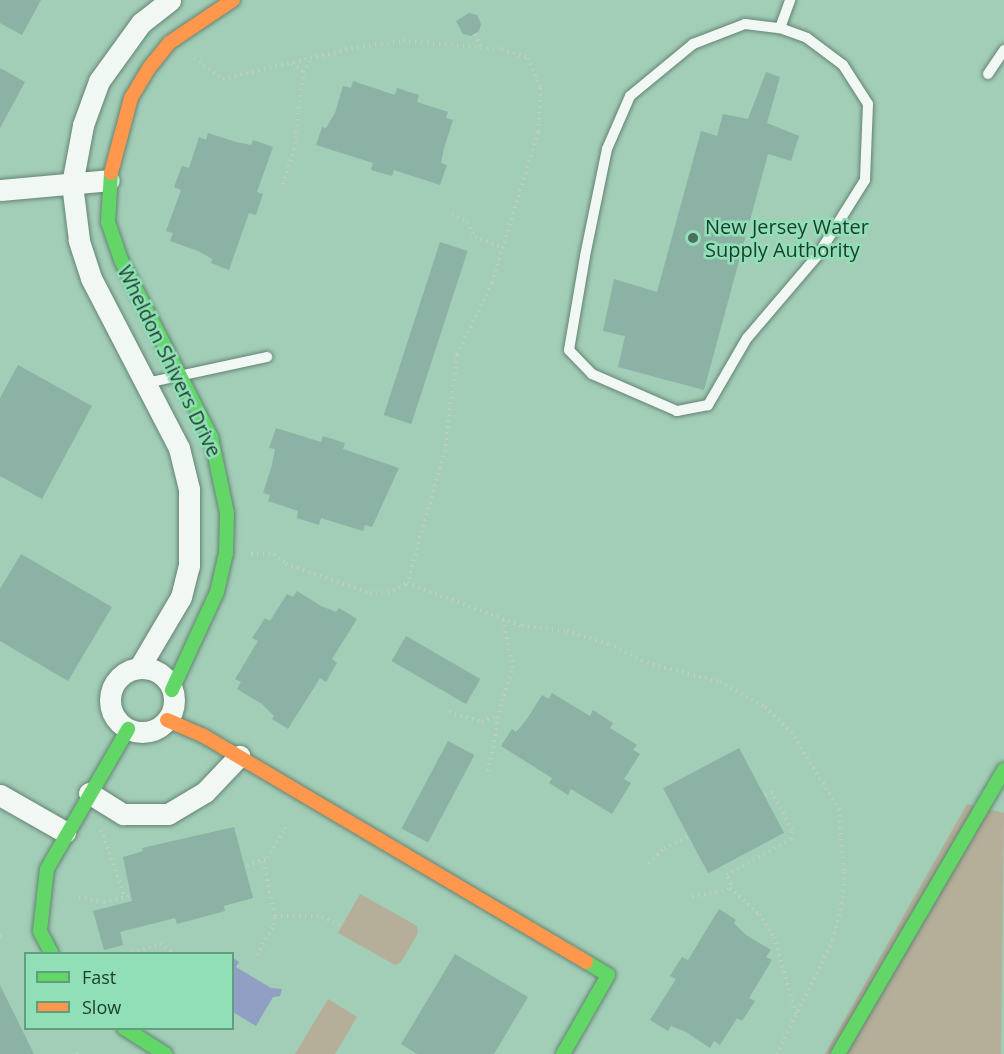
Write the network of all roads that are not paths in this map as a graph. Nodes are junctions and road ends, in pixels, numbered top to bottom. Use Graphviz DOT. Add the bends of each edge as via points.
graph roads {
  1 [pos="170,0"];
  2 [pos="233,0"];
  3 [pos="790,0"];
  4 [pos="780,28"];
  5 [pos="1004,50"];
  6 [pos="988,74"];
  7 [pos="109,180"];
  8 [pos="72,184"];
  9 [pos="0,190"];
  10 [pos="267,357"];
  11 [pos="178,375"];
  12 [pos="146,383"];
  13 [pos="139,668"];
  14 [pos="172,690"];
  15 [pos="166,720"];
  16 [pos="128,729"];
  17 [pos="239,756"];
  18 [pos="1004,770"];
  19 [pos="89,793"];
  20 [pos="0,795"];
  21 [pos="65,832"];
  22 [pos="51,952"];
  23 [pos="126,1030"];
  24 [pos="165,1054"];
  25 [pos="563,1054"];
  26 [pos="838,1054"];
  1 -- 8 [label="street, Wheldon Shivers Drive" via="141,23 99,81 83,125"];
  2 -- 7 [label="street, Wheldon Shivers Drive" via="169,43 149,68 128,108"];
  3 -- 4 [label="lane"];
  4 -- 4 [label="lane" via="807,38 843,65 868,104 865,180 818,255 747,338 708,405 677,411 592,374 569,350 607,149 630,96 693,44 745,24"];
  5 -- 6 [label="lane"];
  7 -- 8 [label="street"];
  7 -- 11 [label="street, Wheldon Shivers Drive" via="108,222 121,260"];
  8 -- 9 [label="street"];
  8 -- 12 [label="street, Wheldon Shivers Drive" via="78,240 91,278"];
  10 -- 11 [label="lane"];
  11 -- 12 [label="lane"];
  11 -- 14 [label="street, Wheldon Shivers Drive" via="210,437 228,513 226,553 217,592"];
  12 -- 13 [label="street, Wheldon Shivers Drive" via="179,448 189,489 191,528 189,567 181,597"];
  13 -- 14 [label="street" via="159,674"];
  13 -- 16 [label="street" via="120,676 110,695 113,715"];
  14 -- 15 [label="street" via="172,711"];
  15 -- 16 [label="street" via="149,731"];
  15 -- 17 [label="street"];
  16 -- 19 [label="street"];
  17 -- 19 [label="street" via="205,792 168,814 123,814"];
  17 -- 25 [label="street" via="608,975"];
  18 -- 26 [label="street"];
  19 -- 21 [label="street"];
  20 -- 21 [label="street"];
  21 -- 22 [label="street" via="47,869 40,931"];
  23 -- 24 [label="street"];
}
